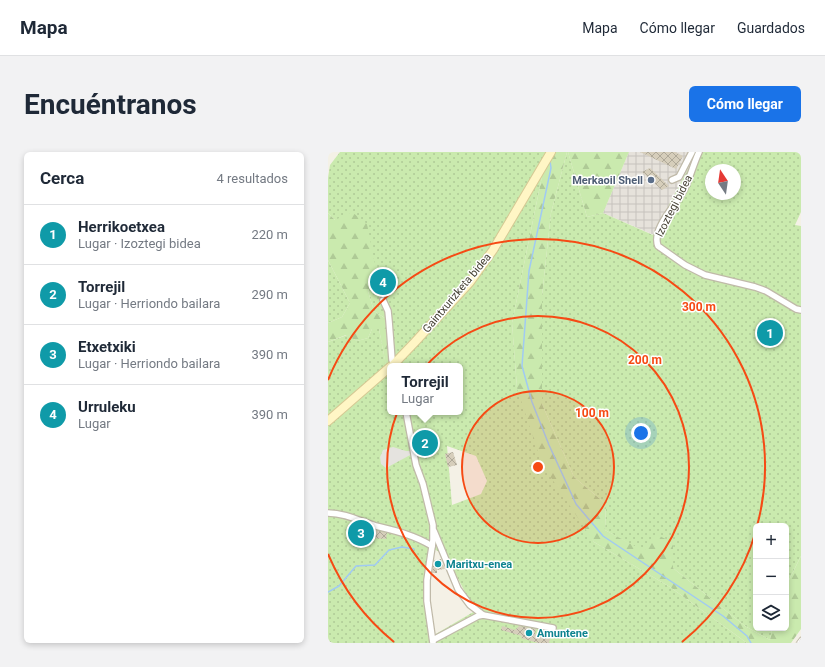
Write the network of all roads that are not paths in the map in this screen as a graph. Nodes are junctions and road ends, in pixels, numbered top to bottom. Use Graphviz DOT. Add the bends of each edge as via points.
graph roads {
  1 [pos="551,152"];
  2 [pos="699,152"];
  3 [pos="690,153"];
  4 [pos="672,180"];
  5 [pos="383,300"];
  6 [pos="801,310"];
  7 [pos="393,363"];
  8 [pos="396,363"];
  9 [pos="387,371"];
  10 [pos="407,415"];
  11 [pos="328,421"];
  12 [pos="328,513"];
  13 [pos="434,530"];
  14 [pos="432,546"];
  15 [pos="483,614"];
  16 [pos="553,628"];
  17 [pos="801,639"];
  18 [pos="433,641"];
  19 [pos="798,643"];
  1 -- 8 [label="main road, Gaintxurizketa bidea" via="493,250 470,282"];
  2 -- 6 [label="street, Izoztegi bidea" via="683,192 657,235 658,246 705,275 755,287"];
  3 -- 4 [label="street" via="679,177"];
  5 -- 7 [label="street" via="388,311"];
  9 -- 11 [label="main road, Gaintxurizketa bidea"];
  10 -- 13 [label="street" via="416,465"];
  12 -- 14 [label="street" via="344,514 407,534"];
  13 -- 14 [label="street"];
  13 -- 15 [label="street" via="458,589 470,606"];
  14 -- 18 [label="street" via="427,601"];
  15 -- 16 [label="street"];
  15 -- 18 [label="street"];
  17 -- 19 [label="lane"];
}
